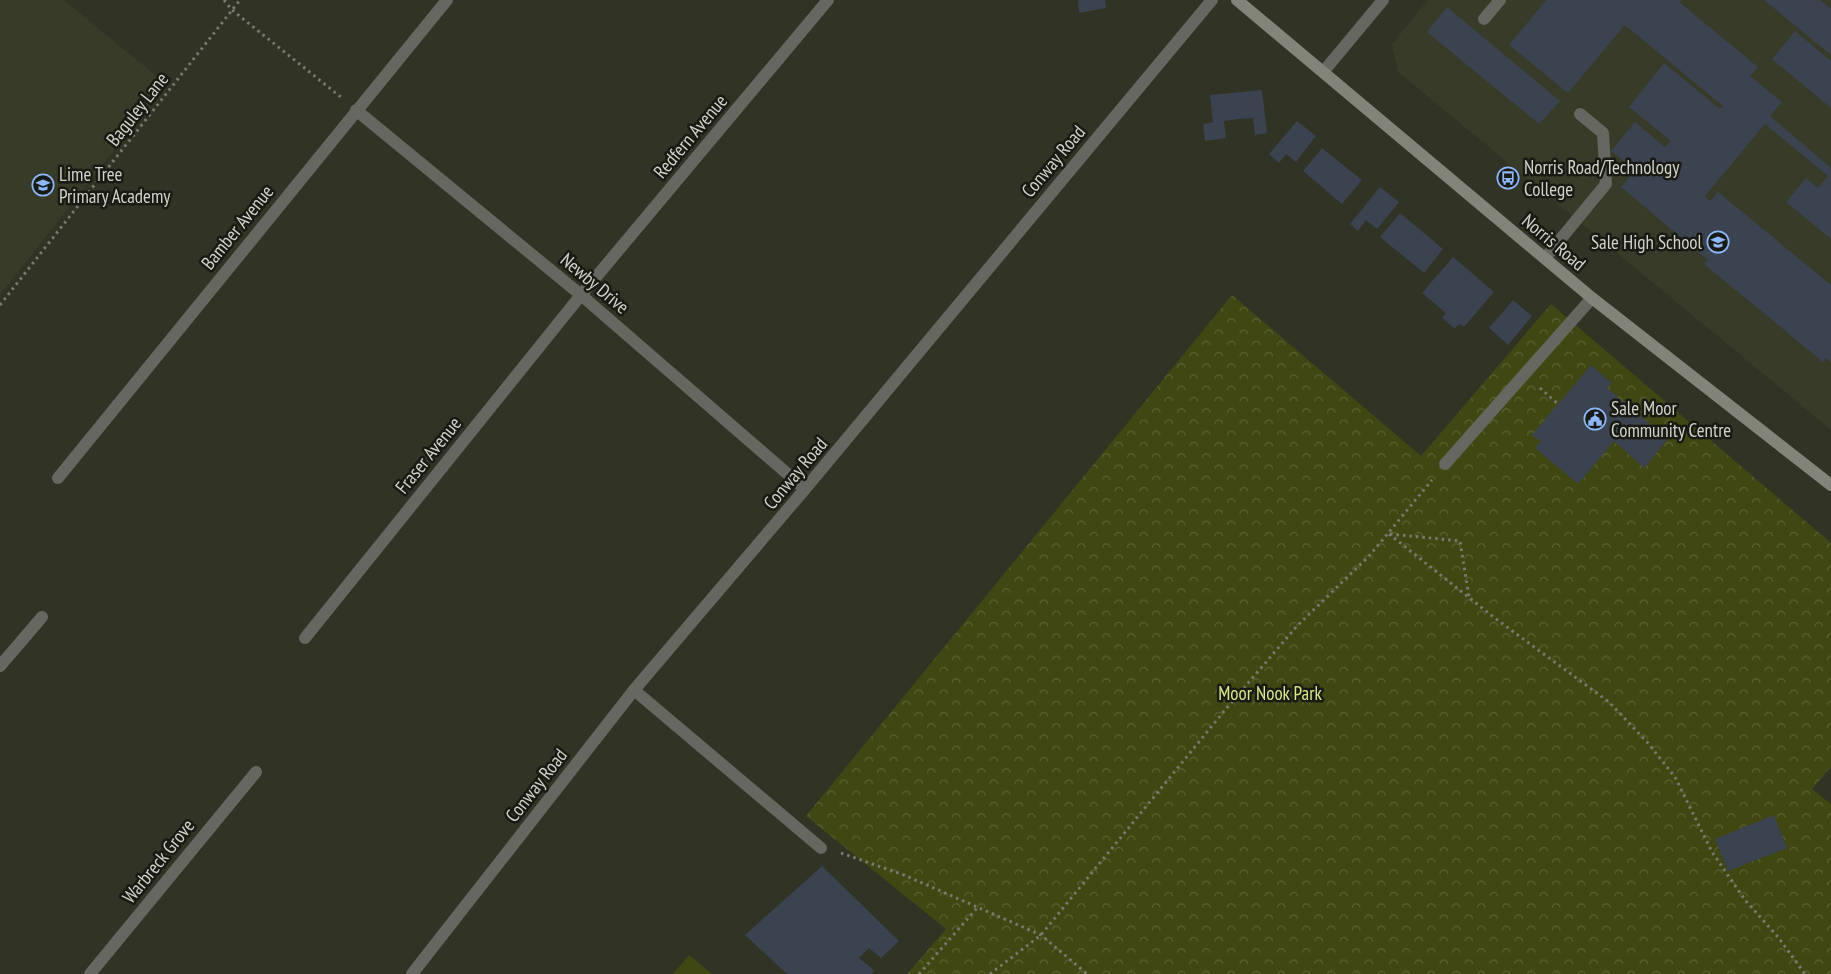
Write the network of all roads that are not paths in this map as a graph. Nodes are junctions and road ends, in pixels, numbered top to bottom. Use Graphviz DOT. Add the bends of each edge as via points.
graph roads {
  1 [pos="447,0"];
  2 [pos="828,0"];
  3 [pos="1212,0"];
  4 [pos="1237,0"];
  5 [pos="1383,0"];
  6 [pos="1500,0"];
  7 [pos="1484,19"];
  8 [pos="1324,71"];
  9 [pos="356,110"];
  10 [pos="1580,114"];
  11 [pos="1545,258"];
  12 [pos="581,295"];
  13 [pos="1592,298"];
  14 [pos="1446,464"];
  15 [pos="58,478"];
  16 [pos="1831,485"];
  17 [pos="805,489"];
  18 [pos="42,617"];
  19 [pos="305,638"];
  20 [pos="0,666"];
  21 [pos="634,690"];
  22 [pos="256,772"];
  23 [pos="821,848"];
  24 [pos="90,974"];
  25 [pos="412,974"];
  1 -- 9 [label="street, Bamber Avenue"];
  2 -- 12 [label="street, Redfern Avenue"];
  3 -- 17 [label="street, Conway Road"];
  4 -- 8 [label="street, Norris Road"];
  5 -- 8 [label="street"];
  6 -- 7 [label="street"];
  8 -- 11 [label="street, Norris Road"];
  9 -- 12 [label="street, Newby Drive"];
  9 -- 15 [label="street, Bamber Avenue"];
  10 -- 11 [label="street" via="1603,133 1606,184"];
  11 -- 13 [label="street, Norris Road"];
  12 -- 17 [label="street, Newby Drive"];
  12 -- 19 [label="street, Fraser Avenue"];
  13 -- 14 [label="street"];
  13 -- 16 [label="street, Norris Road"];
  17 -- 21 [label="street, Conway Road"];
  18 -- 20 [label="street"];
  21 -- 23 [label="street"];
  21 -- 25 [label="street, Conway Road"];
  22 -- 24 [label="street, Warbreck Grove"];
}
